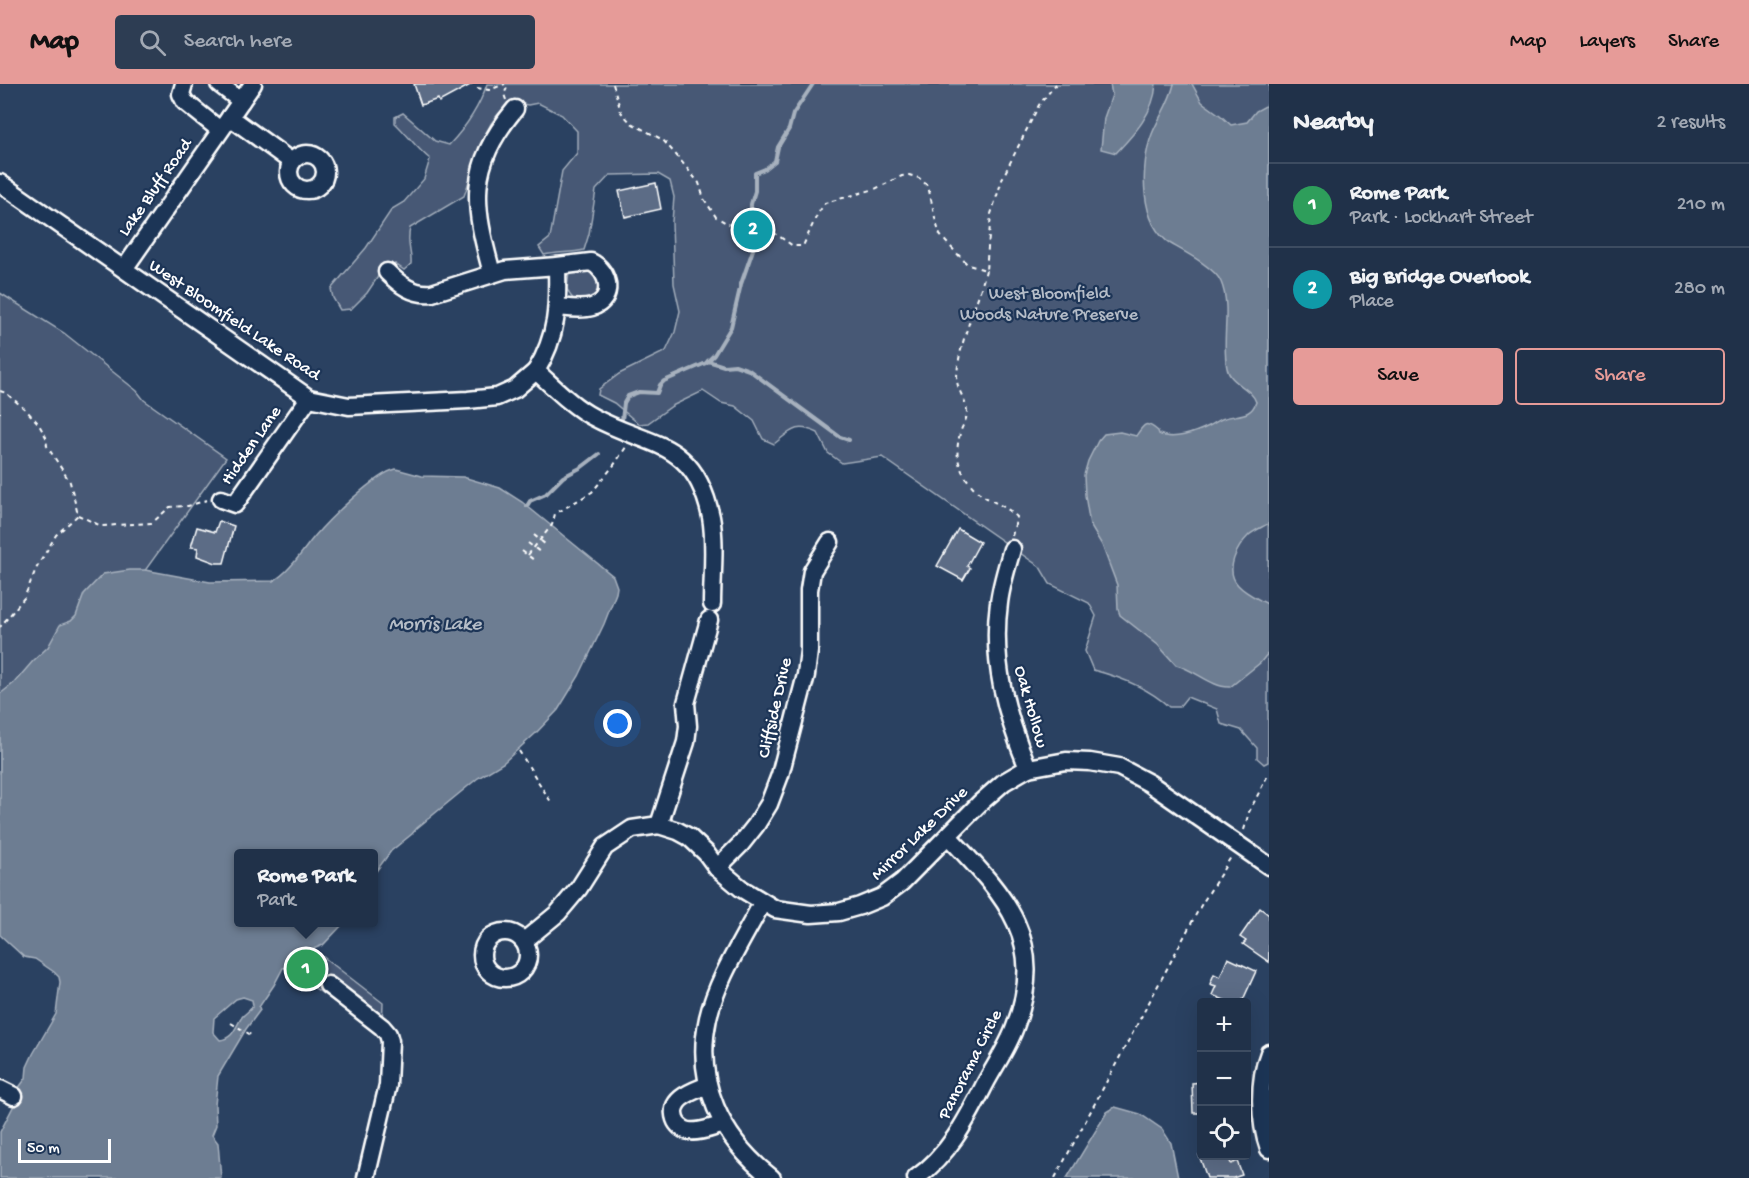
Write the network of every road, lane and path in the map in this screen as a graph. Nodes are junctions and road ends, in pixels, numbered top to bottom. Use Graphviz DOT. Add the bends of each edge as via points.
graph roads {
  1 [pos="184,84"];
  2 [pos="219,84"];
  3 [pos="253,84"];
  4 [pos="505,84"];
  5 [pos="613,84"];
  6 [pos="1056,84"];
  7 [pos="477,88"];
  8 [pos="242,101"];
  9 [pos="515,109"];
  10 [pos="225,123"];
  11 [pos="292,162"];
  12 [pos="0,183"];
  13 [pos="557,266"];
  14 [pos="124,269"];
  15 [pos="986,270"];
  16 [pos="387,272"];
  17 [pos="492,273"];
  18 [pos="558,308"];
  19 [pos="536,371"];
  20 [pos="0,391"];
  21 [pos="309,398"];
  22 [pos="633,434"];
  23 [pos="220,500"];
  24 [pos="78,515"];
  25 [pos="534,535"];
  26 [pos="540,540"];
  27 [pos="830,542"];
  28 [pos="528,543"];
  29 [pos="546,545"];
  30 [pos="534,548"];
  31 [pos="1012,550"];
  32 [pos="522,551"];
  33 [pos="540,552"];
  34 [pos="528,555"];
  35 [pos="534,560"];
  36 [pos="0,627"];
  37 [pos="519,751"];
  38 [pos="1028,768"];
  39 [pos="1269,773"];
  40 [pos="551,802"];
  41 [pos="659,825"];
  42 [pos="948,836"];
  43 [pos="1241,836"];
  44 [pos="1235,849"];
  45 [pos="1269,866"];
  46 [pos="717,868"];
  47 [pos="762,903"];
  48 [pos="524,941"];
  49 [pos="328,985"];
  50 [pos="231,1023"];
  51 [pos="251,1035"];
  52 [pos="1269,1053"];
  53 [pos="708,1085"];
  54 [pos="722,1125"];
  55 [pos="1269,1149"];
  56 [pos="366,1178"];
  57 [pos="772,1178"];
  58 [pos="916,1178"];
  59 [pos="1055,1178"];
  1 -- 10 [label="street" via="181,94 185,102"];
  2 -- 8 [label="street"];
  3 -- 8 [label="street, Lake Bluff Road"];
  4 -- 7 [label="path" via="489,90"];
  5 -- 15 [label="path" via="621,112 631,123 668,145 699,183 712,213 728,224 776,234 793,246 803,246 825,203 875,189 902,176 915,176 928,186 940,235 968,265"];
  6 -- 15 [label="path" via="1039,105 1003,177 991,214"];
  8 -- 10 [label="street, Lake Bluff Road"];
  9 -- 17 [label="street" via="488,149 478,181 479,218"];
  10 -- 11 [label="street"];
  10 -- 14 [label="street, Lake Bluff Road"];
  12 -- 14 [label="street, West Bloomfield Lake Road"];
  13 -- 17 [label="street"];
  13 -- 18 [label="street"];
  13 -- 18 [label="street" via="591,262 607,279 604,298 593,307"];
  14 -- 21 [label="street, West Bloomfield Lake Road"];
  15 -- 31 [label="path" via="957,377 967,413 957,444 957,458 977,491 1017,517 1007,547"];
  16 -- 17 [label="street" via="407,289 425,294"];
  18 -- 19 [label="street" via="552,338"];
  19 -- 21 [label="street, West Bloomfield Lake Road" via="515,389 497,397 349,406"];
  19 -- 22 [label="street" via="592,417"];
  20 -- 24 [label="path" via="38,423 47,446 70,482"];
  21 -- 23 [label="street, Hidden Lane" via="235,504"];
  22 -- 26 [label="path" via="597,487 559,510"];
  22 -- 41 [label="street" via="670,449 689,466 711,518 711,612 686,703 686,742"];
  23 -- 24 [label="path" via="170,507 152,523 101,526"];
  24 -- 36 [label="path" via="56,535 24,598"];
  25 -- 26 [label="path"];
  26 -- 29 [label="path"];
  26 -- 30 [label="path"];
  27 -- 46 [label="street, Cliffside Drive" via="812,571 806,675 780,775 756,825"];
  28 -- 30 [label="path"];
  30 -- 33 [label="path"];
  30 -- 34 [label="path"];
  31 -- 38 [label="street, Oak Hollow" via="999,603 998,667 1007,712"];
  32 -- 34 [label="path"];
  34 -- 35 [label="path"];
  37 -- 40 [label="path"];
  38 -- 42 [label="street, Mirror Lake Drive" via="1004,782"];
  38 -- 45 [label="street, Mirror Lake Drive" via="1066,762 1119,767 1149,783"];
  39 -- 43 [label="path"];
  41 -- 46 [label="street, Mirror Lake Drive" via="689,837"];
  41 -- 48 [label="street" via="632,829 605,847 558,913"];
  42 -- 47 [label="street, Mirror Lake Drive" via="902,882 882,897 860,906 811,914"];
  42 -- 58 [label="street, Panorama Circle" via="1002,896 1017,922 1026,949 1027,986 1015,1028 956,1138"];
  44 -- 59 [label="path"];
  46 -- 47 [label="street, Mirror Lake Drive"];
  47 -- 53 [label="street" via="719,986 708,1017 703,1050"];
  49 -- 56 [label="street" via="388,1034 388,1085"];
  50 -- 51 [label="path"];
  52 -- 55 [label="street" via="1262,1092"];
  53 -- 54 [label="street"];
  53 -- 54 [label="street" via="680,1099 675,1119 691,1132"];
  54 -- 57 [label="street" via="753,1164"];
}
